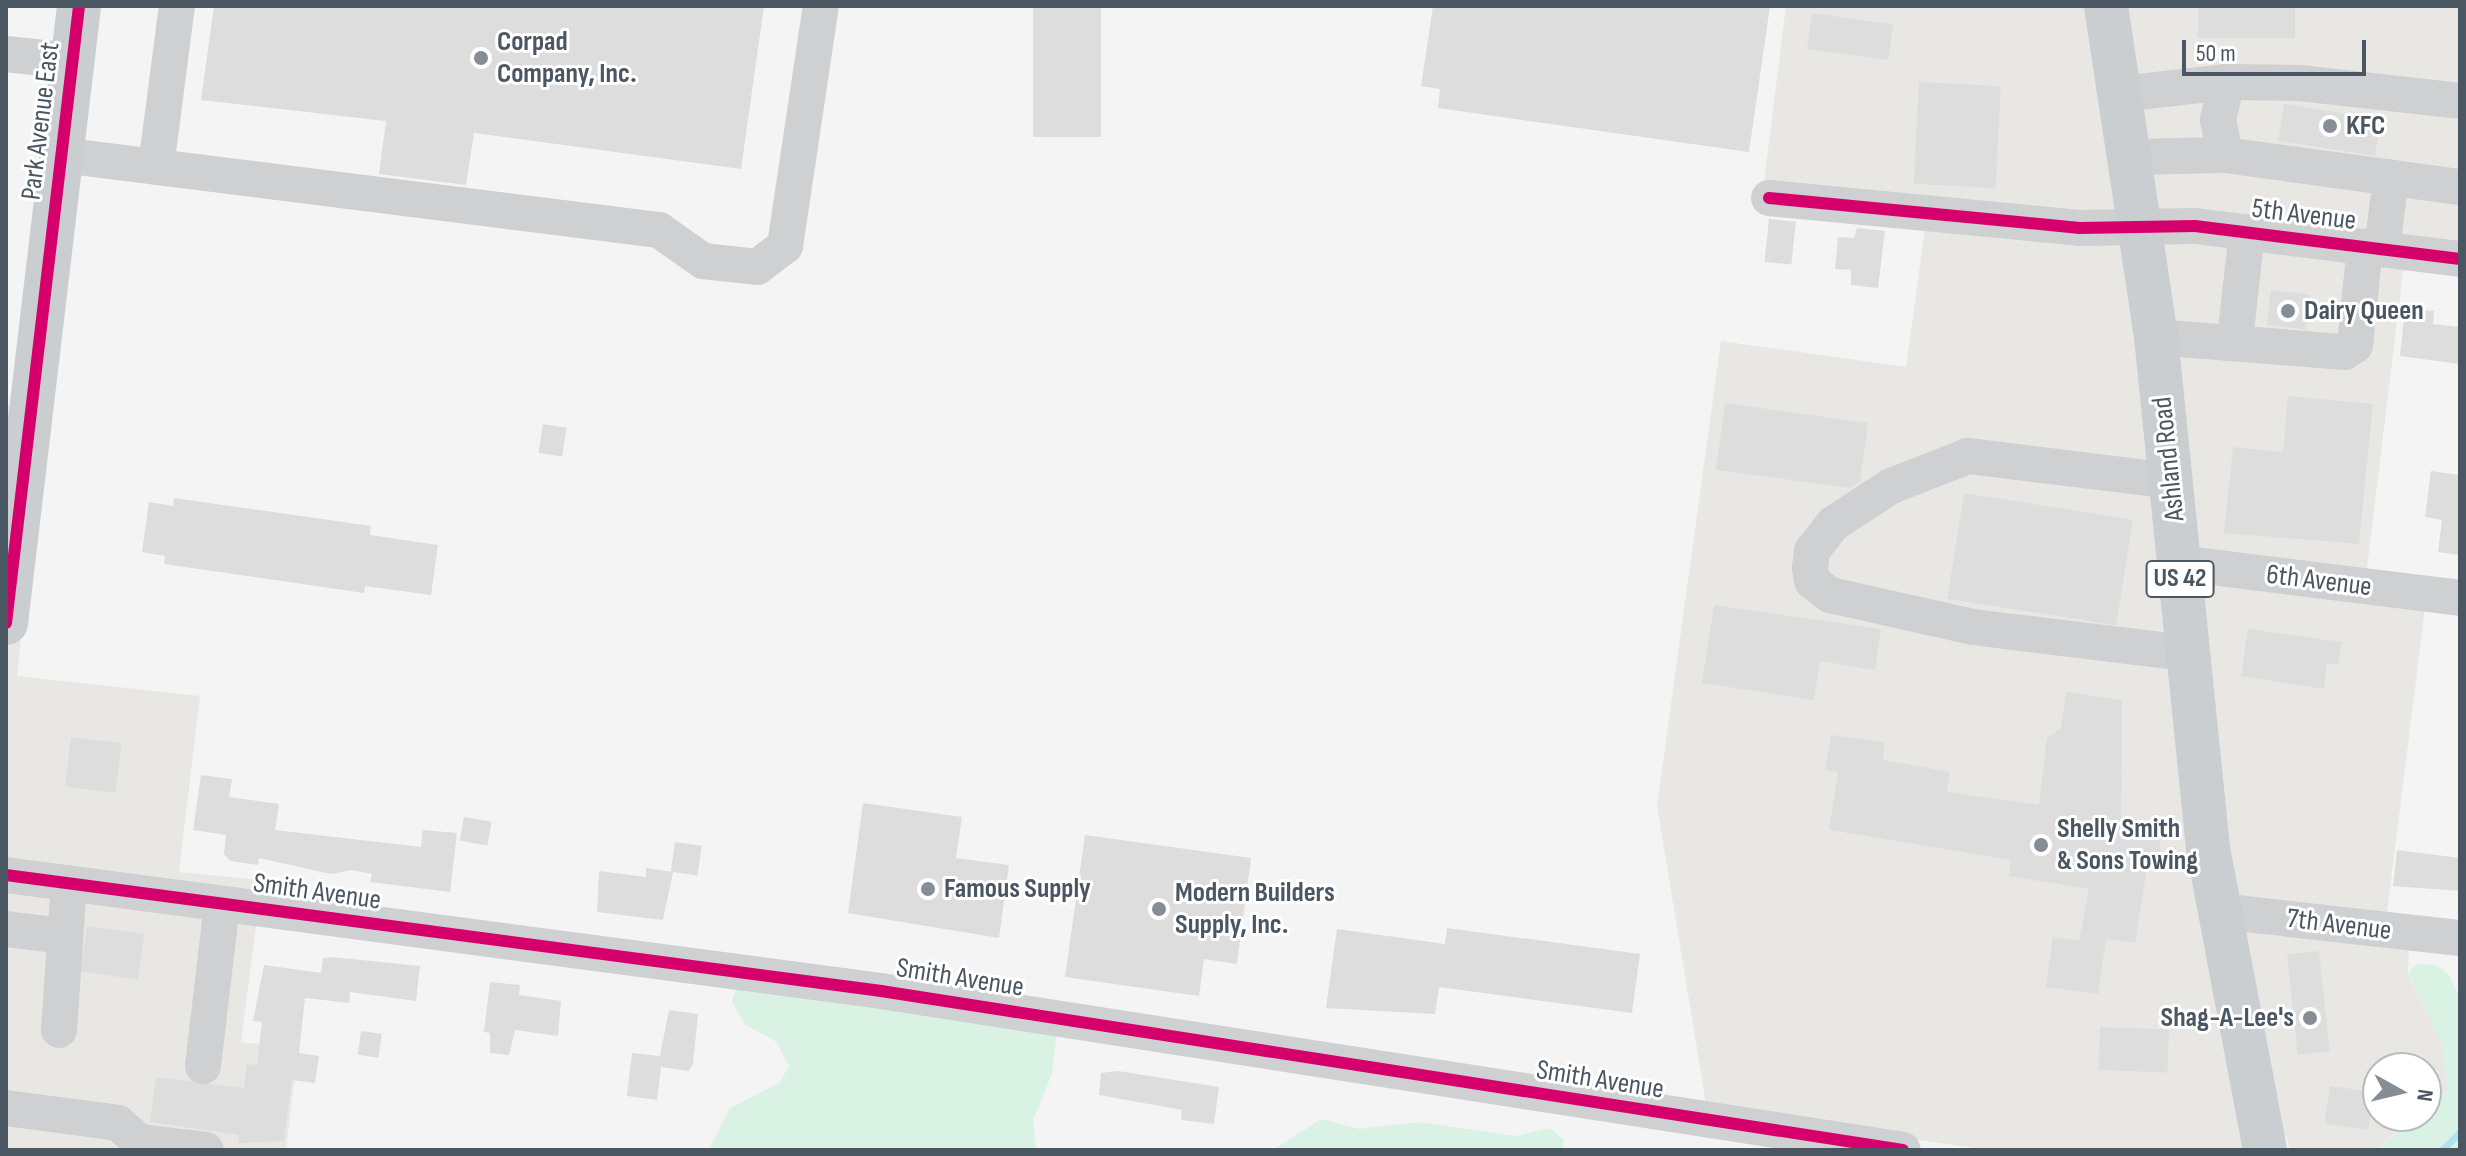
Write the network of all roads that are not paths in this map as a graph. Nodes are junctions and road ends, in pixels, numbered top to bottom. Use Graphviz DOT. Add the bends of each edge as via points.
graph roads {
  1 [pos="79,6"];
  2 [pos="177,6"];
  3 [pos="821,6"];
  4 [pos="2106,6"];
  5 [pos="6,54"];
  6 [pos="73,61"];
  7 [pos="2227,82"];
  8 [pos="2329,86"];
  9 [pos="2121,94"];
  10 [pos="2460,101"];
  11 [pos="2460,118"];
  12 [pos="61,155"];
  13 [pos="2225,155"];
  14 [pos="2130,157"];
  15 [pos="156,167"];
  16 [pos="2333,170"];
  17 [pos="2391,178"];
  18 [pos="2460,181"];
  19 [pos="2460,187"];
  20 [pos="1769,198"];
  21 [pos="2141,222"];
  22 [pos="2247,232"];
  23 [pos="2373,248"];
  24 [pos="2460,259"];
  25 [pos="2156,337"];
  26 [pos="2235,340"];
  27 [pos="20,380"];
  28 [pos="17,440"];
  29 [pos="2172,481"];
  30 [pos="13,506"];
  31 [pos="2179,563"];
  32 [pos="2460,598"];
  33 [pos="6,623"];
  34 [pos="2186,653"];
  35 [pos="6,875"];
  36 [pos="69,883"];
  37 [pos="222,904"];
  38 [pos="2219,911"];
  39 [pos="6,929"];
  40 [pos="63,936"];
  41 [pos="2460,938"];
  42 [pos="59,1030"];
  43 [pos="203,1066"];
  44 [pos="6,1108"];
  45 [pos="206,1150"];
  46 [pos="1903,1150"];
  47 [pos="2265,1150"];
  1 -- 6 [label="main road, Park Avenue East"];
  2 -- 15 [label="street"];
  3 -- 15 [label="street" via="785,246 757,267 703,261 659,230"];
  4 -- 9 [label="main road, Ashland Road / US 42"];
  5 -- 6 [label="street"];
  6 -- 12 [label="main road, Park Avenue East"];
  7 -- 8 [label="street"];
  7 -- 9 [label="street"];
  7 -- 13 [label="street" via="2218,120"];
  8 -- 10 [label="street"];
  8 -- 11 [label="street" via="2347,104"];
  9 -- 14 [label="main road, Ashland Road / US 42"];
  12 -- 15 [label="street"];
  12 -- 27 [label="main road, Park Avenue East"];
  13 -- 14 [label="street"];
  13 -- 16 [label="street"];
  14 -- 21 [label="main road, Ashland Road / US 42"];
  16 -- 17 [label="street"];
  16 -- 18 [label="street" via="2352,166"];
  17 -- 19 [label="street"];
  17 -- 23 [label="street"];
  20 -- 21 [label="street, 5th Avenue" via="2080,228"];
  21 -- 22 [label="street, 5th Avenue"];
  21 -- 25 [label="main road, Ashland Road / US 42"];
  22 -- 23 [label="street, 5th Avenue"];
  22 -- 26 [label="street"];
  23 -- 24 [label="street, 5th Avenue"];
  23 -- 26 [label="street" via="2355,345 2344,352"];
  25 -- 26 [label="street"];
  25 -- 29 [label="main road, Ashland Road / US 42"];
  27 -- 28 [label="main road, Park Avenue East"];
  28 -- 30 [label="main road, Park Avenue East"];
  29 -- 31 [label="main road, Ashland Road / US 42"];
  29 -- 34 [label="street" via="1968,456 1891,486 1833,524 1812,551 1810,568 1812,581 1830,595 1973,627"];
  30 -- 33 [label="main road, Park Avenue East"];
  31 -- 32 [label="street, 6th Avenue"];
  31 -- 34 [label="main road, Ashland Road / US 42"];
  34 -- 38 [label="main road, Ashland Road / US 42"];
  35 -- 36 [label="street, Smith Avenue"];
  36 -- 37 [label="street, Smith Avenue"];
  36 -- 40 [label="street"];
  37 -- 43 [label="street"];
  37 -- 46 [label="street, Smith Avenue" via="896,993"];
  38 -- 41 [label="street, 7th Avenue"];
  38 -- 47 [label="main road, Ashland Road / US 42"];
  39 -- 40 [label="street"];
  40 -- 42 [label="street"];
  44 -- 45 [label="street" via="118,1123 140,1142"];
}
